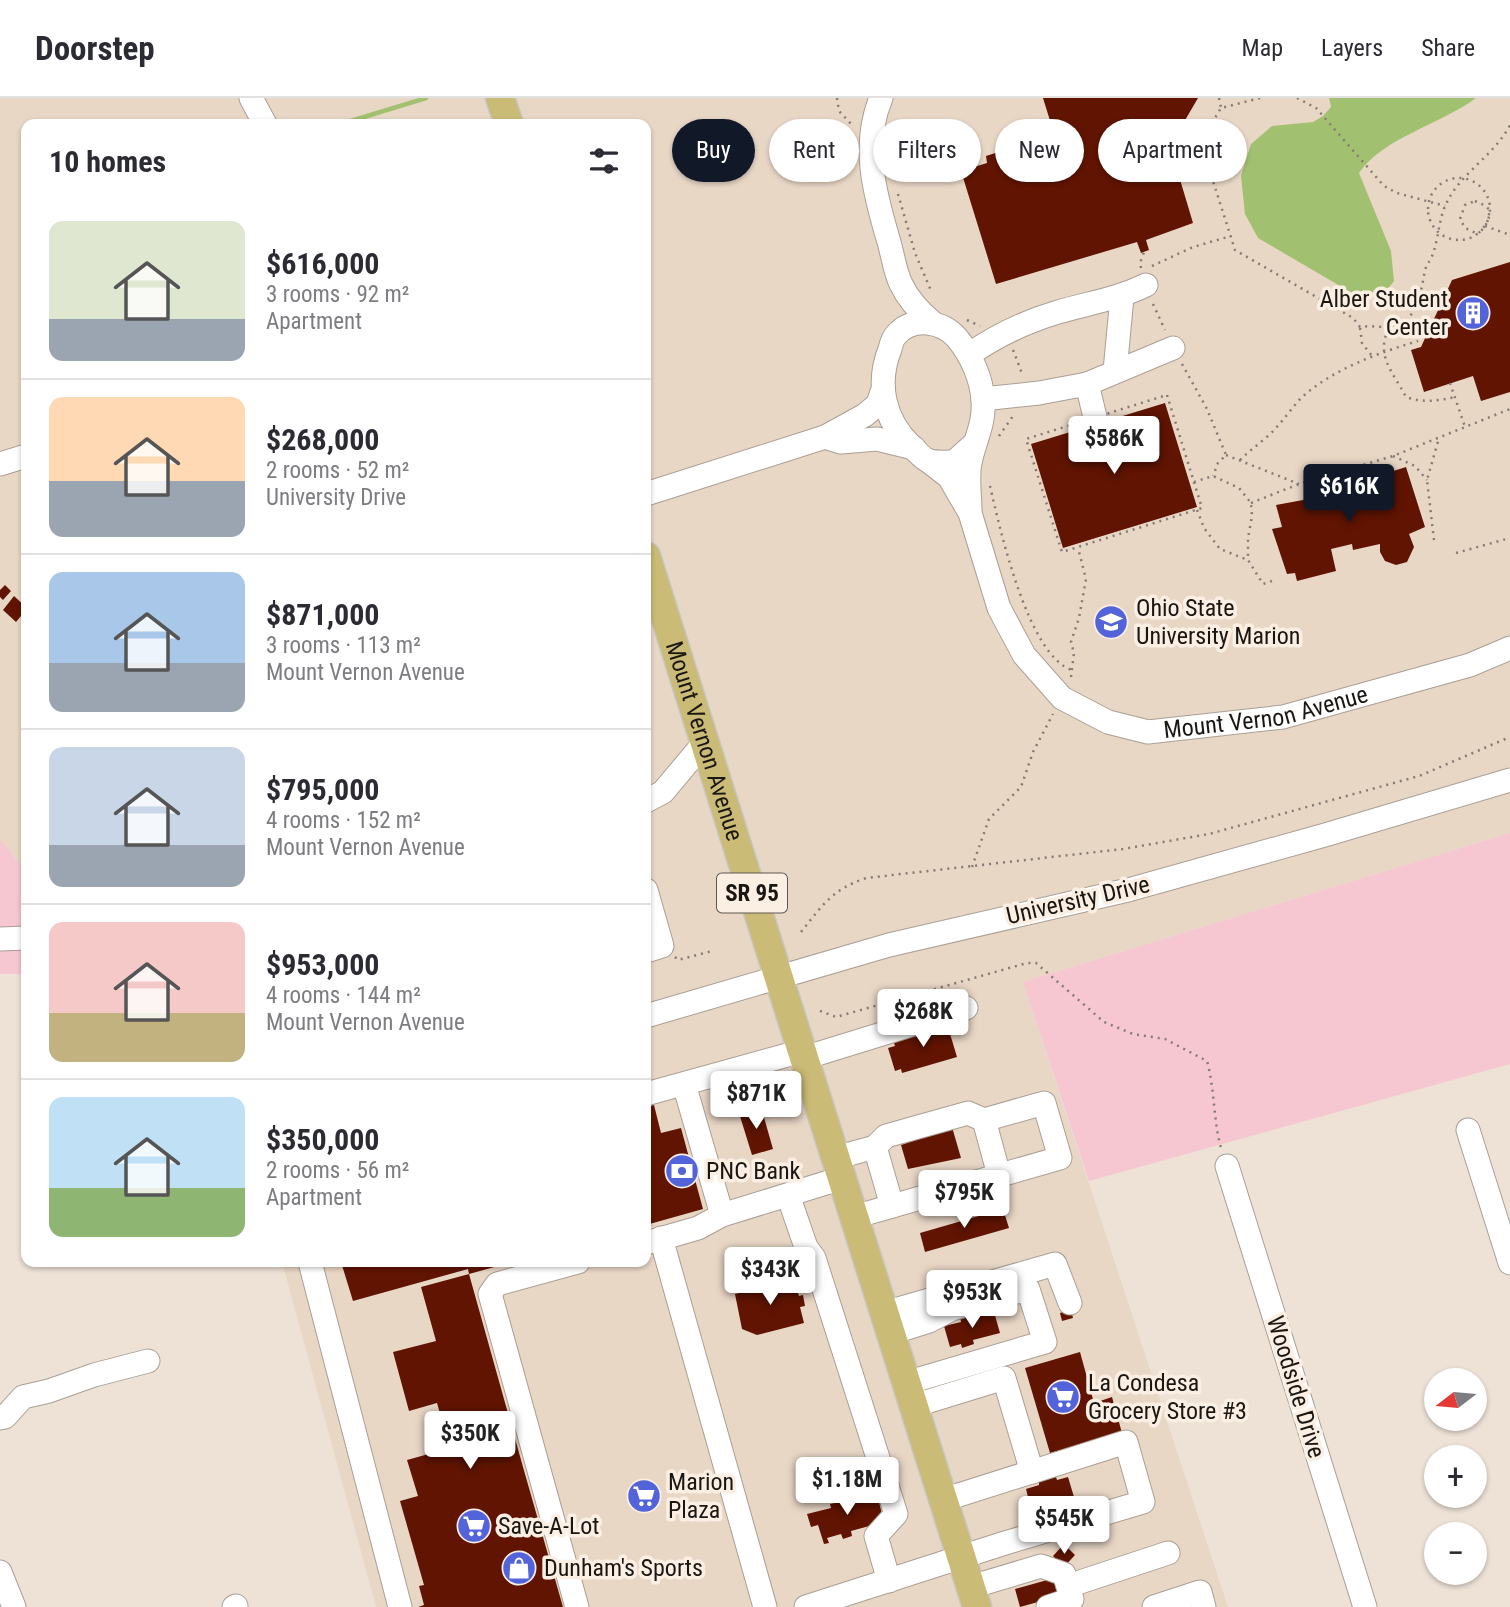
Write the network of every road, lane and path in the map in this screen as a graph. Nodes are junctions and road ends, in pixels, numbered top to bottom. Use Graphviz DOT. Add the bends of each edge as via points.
graph roads {
  1 [pos="251,98"];
  2 [pos="837,98"];
  3 [pos="881,98"];
  4 [pos="1219,98"];
  5 [pos="1261,98"];
  6 [pos="1297,98"];
  7 [pos="1221,108"];
  8 [pos="262,119"];
  9 [pos="1214,119"];
  10 [pos="1510,125"];
  11 [pos="860,128"];
  12 [pos="1463,178"];
  13 [pos="1213,182"];
  14 [pos="1429,203"];
  15 [pos="1445,206"];
  16 [pos="1490,210"];
  17 [pos="1485,226"];
  18 [pos="1437,231"];
  19 [pos="1478,234"];
  20 [pos="1510,235"];
  21 [pos="1231,236"];
  22 [pos="1144,278"];
  23 [pos="901,284"];
  24 [pos="1122,297"];
  25 [pos="932,322"];
  26 [pos="1360,327"];
  27 [pos="1388,329"];
  28 [pos="895,335"];
  29 [pos="1418,341"];
  30 [pos="1173,348"];
  31 [pos="1382,352"];
  32 [pos="970,354"];
  33 [pos="1372,356"];
  34 [pos="1115,371"];
  35 [pos="1450,383"];
  36 [pos="1087,384"];
  37 [pos="882,392"];
  38 [pos="1455,397"];
  39 [pos="984,398"];
  40 [pos="1510,409"];
  41 [pos="1096,417"];
  42 [pos="1465,427"];
  43 [pos="825,437"];
  44 [pos="1439,438"];
  45 [pos="974,444"];
  46 [pos="920,454"];
  47 [pos="1226,455"];
  48 [pos="1394,456"];
  49 [pos="21,458"];
  50 [pos="1240,460"];
  51 [pos="0,464"];
  52 [pos="1427,480"];
  53 [pos="1194,482"];
  54 [pos="1299,484"];
  55 [pos="651,492"];
  56 [pos="1251,503"];
  57 [pos="1197,510"];
  58 [pos="970,513"];
  59 [pos="1510,538"];
  60 [pos="1434,540"];
  61 [pos="1077,547"];
  62 [pos="1456,553"];
  63 [pos="1248,560"];
  64 [pos="651,572"];
  65 [pos="1272,581"];
  66 [pos="1510,648"];
  67 [pos="1062,698"];
  68 [pos="1510,737"];
  69 [pos="704,743"];
  70 [pos="1510,780"];
  71 [pos="651,798"];
  72 [pos="972,867"];
  73 [pos="651,927"];
  74 [pos="801,932"];
  75 [pos="21,938"];
  76 [pos="0,939"];
  77 [pos="654,949"];
  78 [pos="712,951"];
  79 [pos="778,978"];
  80 [pos="965,1008"];
  81 [pos="820,1011"];
  82 [pos="651,1015"];
  83 [pos="803,1055"];
  84 [pos="684,1084"];
  85 [pos="651,1093"];
  86 [pos="984,1121"];
  87 [pos="1468,1130"];
  88 [pos="875,1147"];
  89 [pos="1227,1166"];
  90 [pos="838,1168"];
  91 [pos="999,1175"];
  92 [pos="788,1195"];
  93 [pos="892,1206"];
  94 [pos="722,1215"];
  95 [pos="854,1217"];
  96 [pos="654,1240"];
  97 [pos="1510,1263"];
  98 [pos="311,1267"];
  99 [pos="560,1267"];
  100 [pos="1070,1303"];
  101 [pos="888,1323"];
  102 [pos="148,1361"];
  103 [pos="910,1394"];
  104 [pos="0,1418"];
  105 [pos="1032,1472"];
  106 [pos="943,1500"];
  107 [pos="1168,1553"];
  108 [pos="961,1557"];
  109 [pos="0,1572"];
  110 [pos="889,1581"];
  111 [pos="1068,1587"];
  112 [pos="974,1597"];
  113 [pos="831,1603"];
  114 [pos="14,1607"];
  115 [pos="400,1607"];
  116 [pos="577,1607"];
  117 [pos="765,1607"];
  118 [pos="806,1607"];
  119 [pos="1048,1607"];
  120 [pos="1154,1607"];
  121 [pos="1204,1607"];
  122 [pos="1366,1607"];
  1 -- 8 [label="street"];
  2 -- 11 [label="path" via="839,111"];
  3 -- 23 [label="street, Mount Vernon Avenue" via="870,151 874,192"];
  4 -- 7 [label="path"];
  5 -- 7 [label="path"];
  6 -- 14 [label="path" via="1316,108 1384,186"];
  7 -- 9 [label="path"];
  10 -- 12 [label="path"];
  12 -- 14 [label="path" via="1441,184"];
  12 -- 15 [label="path"];
  12 -- 16 [label="path" via="1485,192"];
  13 -- 21 [label="path"];
  14 -- 15 [label="path"];
  14 -- 18 [label="path" via="1429,219"];
  15 -- 18 [label="path"];
  16 -- 17 [label="path"];
  16 -- 19 [label="path" via="1475,201 1462,209 1462,224"];
  17 -- 19 [label="path"];
  17 -- 20 [label="path"];
  18 -- 19 [label="path" via="1460,240"];
  18 -- 27 [label="path" via="1418,303 1402,323"];
  21 -- 22 [label="path" via="1193,247"];
  21 -- 26 [label="path" via="1235,250 1353,318"];
  22 -- 24 [label="street"];
  23 -- 25 [label="street, Mount Vernon Avenue" via="919,312"];
  23 -- 28 [label="street, Mount Vernon Avenue" via="902,317"];
  24 -- 32 [label="street" via="1054,313"];
  24 -- 34 [label="street"];
  25 -- 28 [label="street" via="913,324"];
  25 -- 32 [label="street, Mount Vernon Avenue" via="951,331"];
  26 -- 27 [label="path"];
  26 -- 33 [label="path" via="1362,343"];
  27 -- 31 [label="path"];
  28 -- 37 [label="street, Mount Vernon Avenue" via="883,366"];
  29 -- 31 [label="path"];
  30 -- 34 [label="street"];
  31 -- 33 [label="path"];
  31 -- 38 [label="path" via="1406,397 1438,401"];
  32 -- 39 [label="street, Mount Vernon Avenue"];
  33 -- 50 [label="path" via="1302,398"];
  34 -- 36 [label="street"];
  35 -- 38 [label="path"];
  36 -- 39 [label="street"];
  36 -- 41 [label="street"];
  37 -- 43 [label="street, Mount Vernon Avenue" via="878,404 865,415"];
  37 -- 46 [label="street, Mount Vernon Avenue" via="901,436"];
  38 -- 42 [label="path"];
  39 -- 45 [label="street, Mount Vernon Avenue" via="983,420"];
  40 -- 42 [label="path"];
  41 -- 53 [label="path" via="1167,395"];
  41 -- 61 [label="path" via="1026,439 1062,552"];
  42 -- 44 [label="path"];
  43 -- 46 [label="street, Mount Vernon Avenue" via="841,442 877,439"];
  43 -- 55 [label="street, Mount Vernon Avenue"];
  44 -- 48 [label="path"];
  44 -- 52 [label="path"];
  45 -- 46 [label="street, Mount Vernon Avenue" via="954,463"];
  45 -- 58 [label="street, Mount Vernon Avenue"];
  46 -- 58 [label="street, Mount Vernon Avenue" via="949,477"];
  47 -- 50 [label="path"];
  48 -- 52 [label="path" via="1415,466"];
  48 -- 54 [label="path"];
  49 -- 51 [label="street"];
  50 -- 54 [label="path"];
  52 -- 60 [label="path"];
  53 -- 56 [label="path" via="1213,476 1239,488"];
  53 -- 57 [label="path" via="1202,508"];
  54 -- 56 [label="path"];
  56 -- 63 [label="path"];
  57 -- 61 [label="path"];
  57 -- 63 [label="path" via="1220,550"];
  58 -- 67 [label="street, Mount Vernon Avenue" via="999,608 1024,655"];
  59 -- 62 [label="path"];
  61 -- 67 [label="path" via="1086,579 1071,642 1070,684"];
  63 -- 65 [label="path" via="1264,584"];
  64 -- 69 [label="main road, Mount Vernon Avenue / SR 95"];
  66 -- 67 [label="street, Mount Vernon Avenue" via="1470,665 1283,717 1148,732 1108,722"];
  67 -- 72 [label="path" via="1033,752 1021,787 989,819"];
  68 -- 72 [label="path" via="1419,776 1209,834"];
  69 -- 71 [label="street" via="663,792"];
  69 -- 79 [label="main road, Mount Vernon Avenue / SR 95"];
  70 -- 79 [label="street, University Drive" via="1128,890 889,945"];
  72 -- 74 [label="path" via="866,878 846,885 831,895"];
  73 -- 77 [label="street"];
  75 -- 76 [label="street"];
  77 -- 78 [label="path" via="678,960"];
  79 -- 82 [label="street, University Drive"];
  79 -- 83 [label="main road, Mount Vernon Avenue / SR 95"];
  80 -- 83 [label="street"];
  81 -- 89 [label="path" via="836,1017 1036,964 1104,1023 1165,1039 1207,1061 1216,1129"];
  83 -- 84 [label="street"];
  83 -- 90 [label="main road, Mount Vernon Avenue / SR 95"];
  84 -- 85 [label="street"];
  84 -- 94 [label="street"];
  86 -- 88 [label="street" via="968,1113 886,1136"];
  86 -- 91 [label="street"];
  86 -- 91 [label="street" via="1044,1103 1060,1158"];
  87 -- 97 [label="street"];
  88 -- 90 [label="street"];
  88 -- 93 [label="street"];
  89 -- 122 [label="street, Woodside Drive"];
  90 -- 92 [label="street"];
  90 -- 95 [label="main road, Mount Vernon Avenue / SR 95"];
  91 -- 93 [label="street"];
  92 -- 94 [label="street"];
  92 -- 110 [label="street" via="814,1258 896,1514 876,1536"];
  93 -- 95 [label="street"];
  94 -- 96 [label="street" via="698,1228"];
  95 -- 101 [label="main road, Mount Vernon Avenue / SR 95"];
  96 -- 117 [label="street"];
  98 -- 115 [label="street"];
  99 -- 116 [label="street" via="497,1284 490,1294"];
  100 -- 101 [label="street" via="1055,1264"];
  101 -- 103 [label="main road, Mount Vernon Avenue / SR 95"];
  101 -- 103 [label="street" via="929,1321 952,1309 1028,1289 1045,1342"];
  102 -- 104 [label="street" via="23,1396"];
  103 -- 105 [label="street" via="1004,1378"];
  103 -- 106 [label="main road, Mount Vernon Avenue / SR 95"];
  105 -- 106 [label="street"];
  105 -- 108 [label="street" via="1126,1442 1143,1502"];
  106 -- 108 [label="main road, Mount Vernon Avenue / SR 95"];
  107 -- 111 [label="street"];
  108 -- 110 [label="street"];
  108 -- 112 [label="main road, Mount Vernon Avenue / SR 95"];
  109 -- 114 [label="street"];
  110 -- 113 [label="street"];
  111 -- 112 [label="street" via="1064,1574 1041,1566"];
  111 -- 119 [label="street" via="1072,1600"];
  113 -- 118 [label="street"];
  120 -- 121 [label="street" via="1200,1592"];
}
